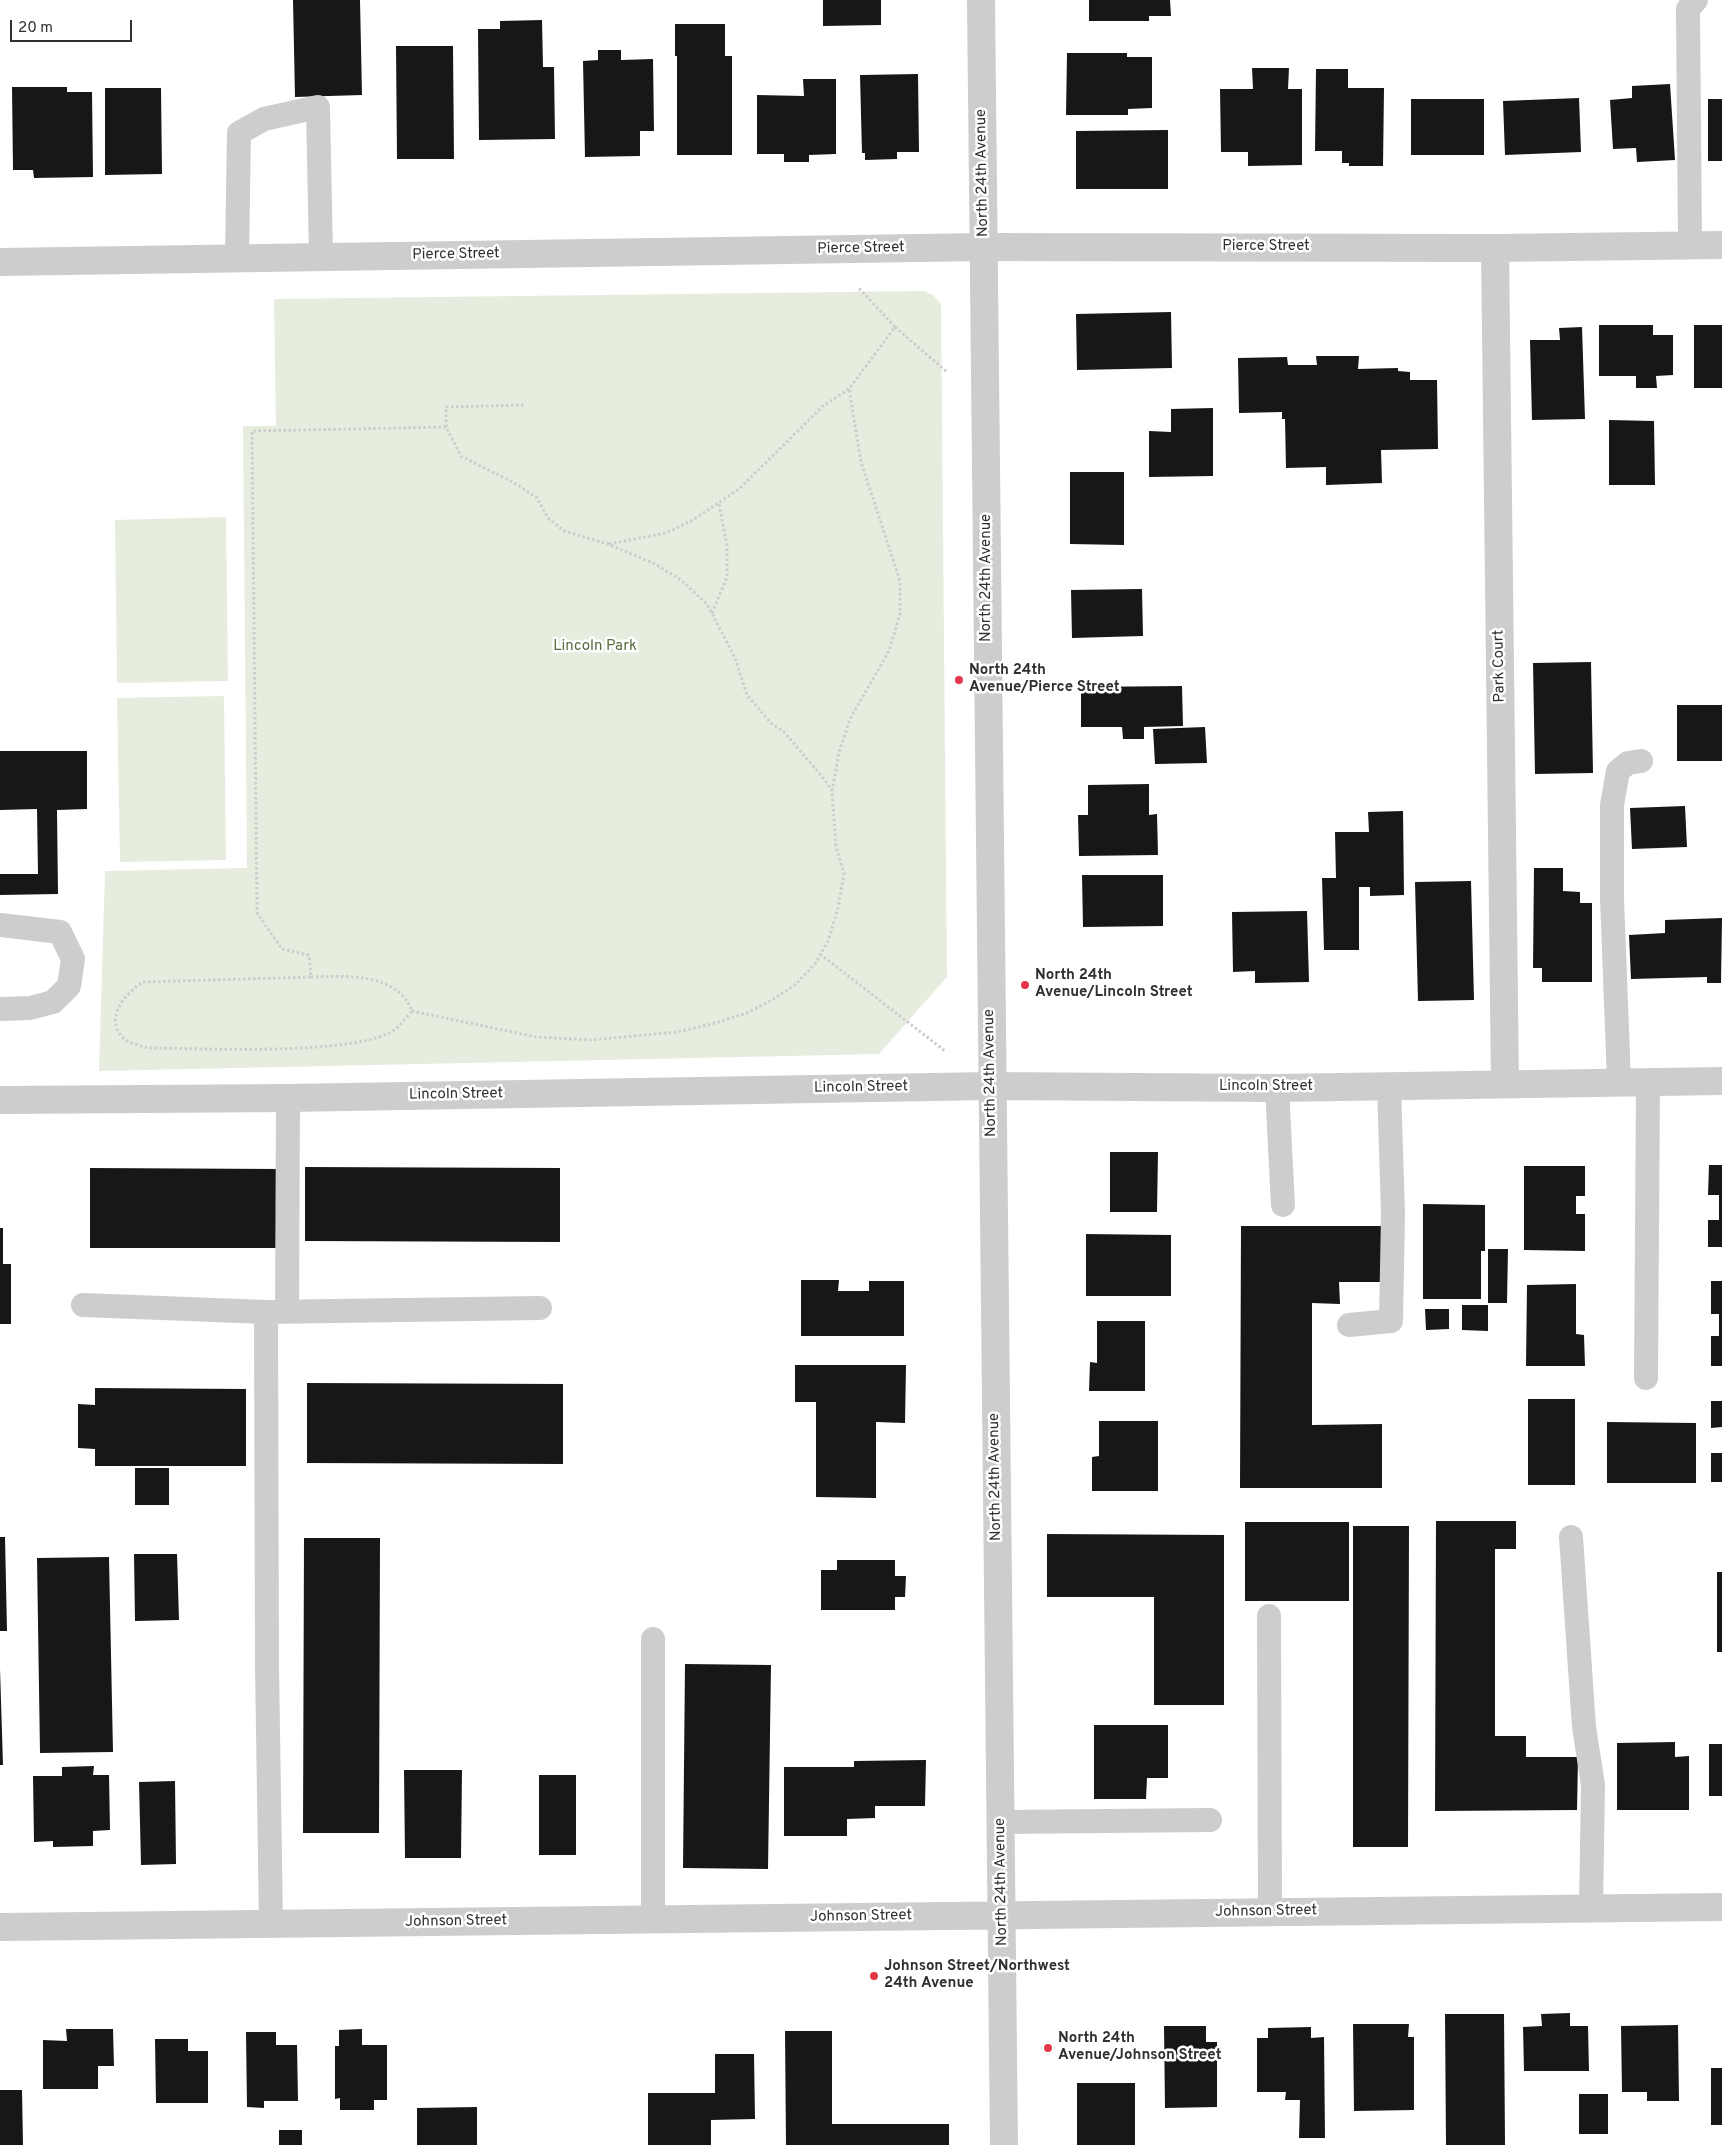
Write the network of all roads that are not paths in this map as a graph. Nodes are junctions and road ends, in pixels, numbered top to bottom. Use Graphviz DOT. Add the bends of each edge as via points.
graph roads {
  1 [pos="981,0"];
  2 [pos="1696,0"];
  3 [pos="1690,245"];
  4 [pos="1722,245"];
  5 [pos="984,247"];
  6 [pos="1495,248"];
  7 [pos="321,257"];
  8 [pos="237,258"];
  9 [pos="2,268"];
  10 [pos="1641,761"];
  11 [pos="0,925"];
  12 [pos="0,1009"];
  13 [pos="1722,1081"];
  14 [pos="1620,1082"];
  15 [pos="1648,1082"];
  16 [pos="1505,1083"];
  17 [pos="1389,1085"];
  18 [pos="991,1086"];
  19 [pos="1277,1088"];
  20 [pos="288,1098"];
  21 [pos="0,1100"];
  22 [pos="1283,1205"];
  23 [pos="83,1305"];
  24 [pos="540,1308"];
  25 [pos="277,1311"];
  26 [pos="1348,1325"];
  27 [pos="1646,1378"];
  28 [pos="1570,1537"];
  29 [pos="1269,1616"];
  30 [pos="653,1638"];
  31 [pos="1210,1820"];
  32 [pos="1001,1822"];
  33 [pos="1722,1907"];
  34 [pos="1591,1909"];
  35 [pos="1270,1912"];
  36 [pos="1002,1915"];
  37 [pos="653,1920"];
  38 [pos="271,1924"];
  39 [pos="0,1927"];
  40 [pos="1004,2145"];
  1 -- 5 [label="street, North 24th Avenue"];
  2 -- 3 [label="lane" via="1688,9"];
  3 -- 4 [label="street, Pierce Street"];
  3 -- 6 [label="street, Pierce Street"];
  5 -- 6 [label="street, Pierce Street"];
  5 -- 7 [label="street, Pierce Street"];
  5 -- 18 [label="street, North 24th Avenue"];
  6 -- 16 [label="street, Park Court"];
  7 -- 8 [label="street, Pierce Street"];
  7 -- 8 [label="lane" via="318,107 264,119 239,133"];
  8 -- 9 [label="street, Pierce Street"];
  10 -- 14 [label="lane" via="1628,763 1618,770 1612,805 1612,898"];
  11 -- 12 [label="lane" via="60,932 73,959 69,986 53,1002 30,1008"];
  13 -- 15 [label="street, Lincoln Street"];
  14 -- 15 [label="street, Lincoln Street"];
  14 -- 16 [label="street, Lincoln Street"];
  15 -- 27 [label="lane"];
  16 -- 17 [label="street, Lincoln Street"];
  17 -- 19 [label="street, Lincoln Street"];
  17 -- 26 [label="lane" via="1393,1214 1391,1321"];
  18 -- 19 [label="street, Lincoln Street"];
  18 -- 20 [label="street, Lincoln Street"];
  18 -- 32 [label="street, North 24th Avenue"];
  19 -- 22 [label="lane"];
  20 -- 21 [label="street, Lincoln Street"];
  20 -- 25 [label="lane"];
  23 -- 25 [label="lane"];
  24 -- 25 [label="lane"];
  25 -- 38 [label="lane" via="267,1656"];
  28 -- 34 [label="lane" via="1584,1726 1592,1785"];
  29 -- 35 [label="lane"];
  30 -- 37 [label="lane"];
  31 -- 32 [label="lane"];
  32 -- 36 [label="street, North 24th Avenue"];
  33 -- 34 [label="street, Johnson Street"];
  34 -- 35 [label="street, Johnson Street"];
  35 -- 36 [label="street, Johnson Street"];
  36 -- 37 [label="street, Johnson Street"];
  36 -- 40 [label="street, North 24th Avenue"];
  37 -- 38 [label="street, Johnson Street"];
  38 -- 39 [label="street, Johnson Street"];
}
